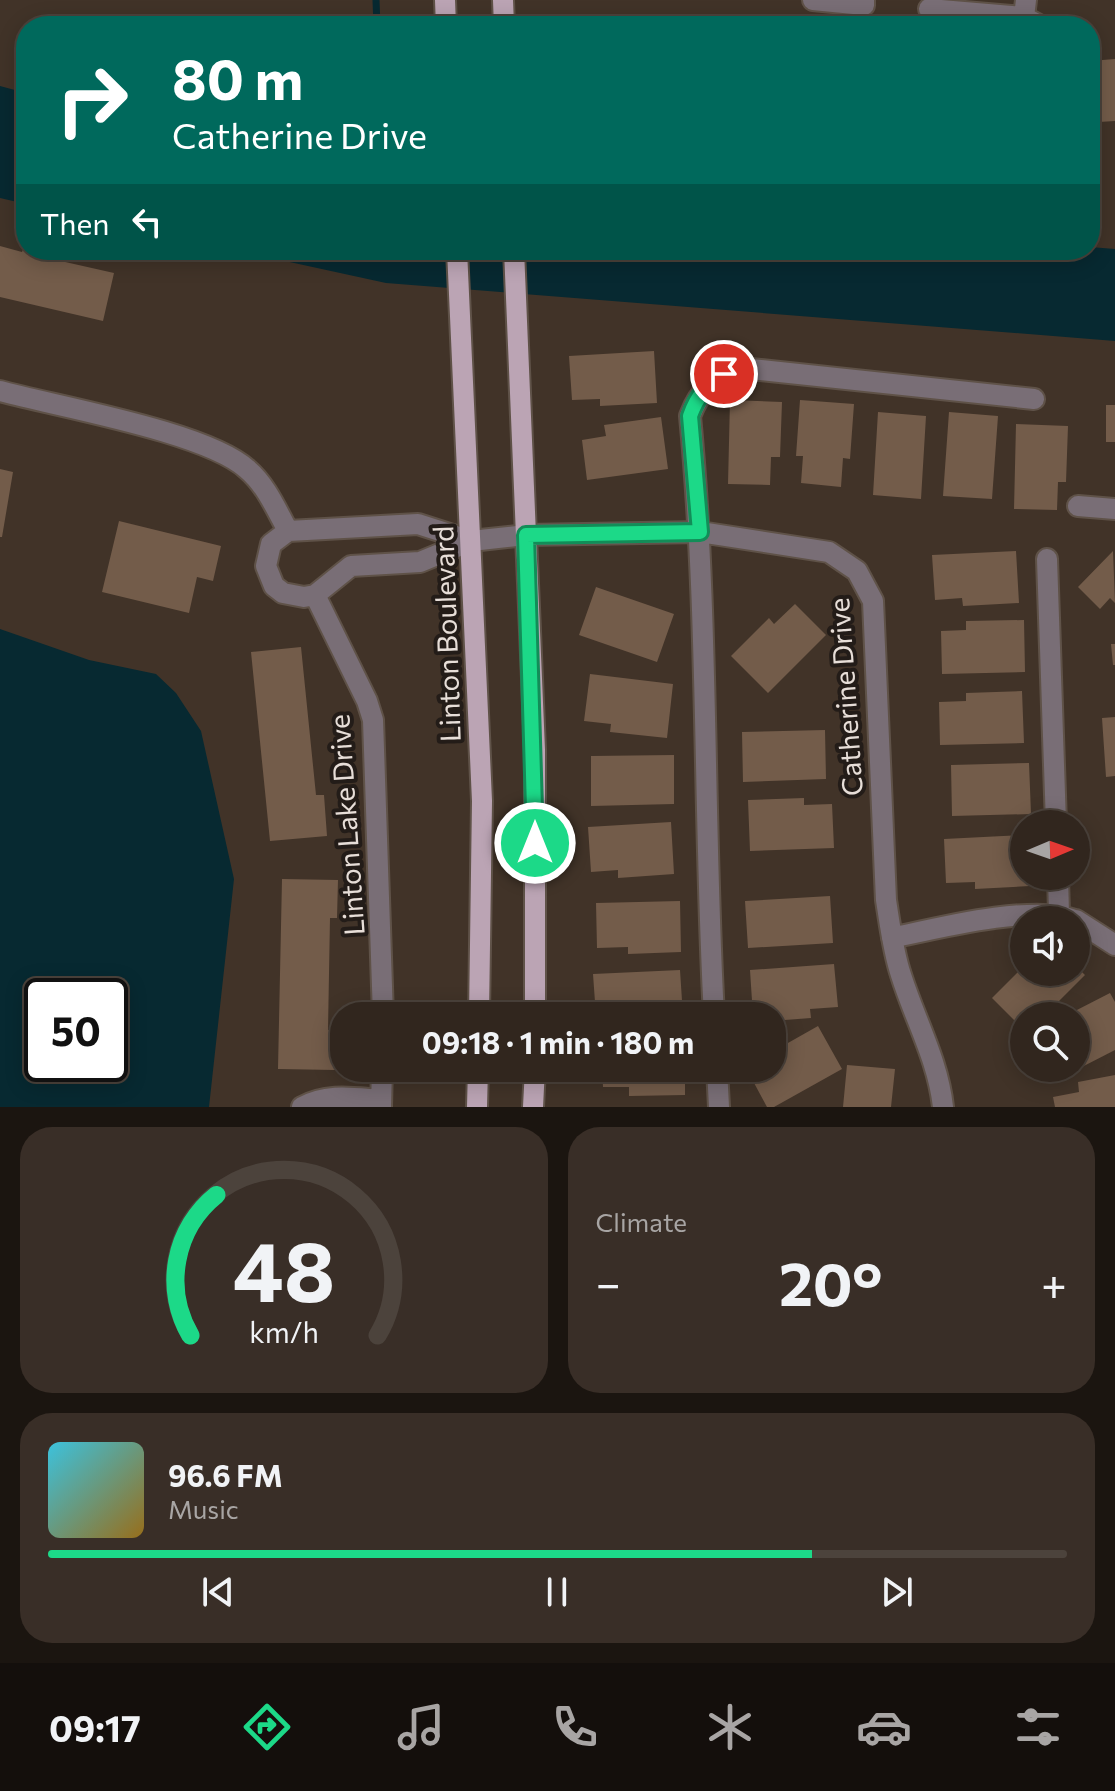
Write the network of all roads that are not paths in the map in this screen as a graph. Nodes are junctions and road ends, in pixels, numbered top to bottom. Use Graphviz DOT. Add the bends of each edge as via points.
graph roads {
  1 [pos="813,0"];
  2 [pos="864,0"];
  3 [pos="929,12"];
  4 [pos="962,16"];
  5 [pos="458,260"];
  6 [pos="515,260"];
  7 [pos="0,391"];
  8 [pos="1034,399"];
  9 [pos="1078,506"];
  10 [pos="1115,509"];
  11 [pos="288,531"];
  12 [pos="700,532"];
  13 [pos="526,535"];
  14 [pos="471,541"];
  15 [pos="1047,559"];
  16 [pos="315,595"];
  17 [pos="1056,810"];
  18 [pos="1010,921"];
  19 [pos="1090,930"];
  20 [pos="892,938"];
  21 [pos="1115,945"];
  22 [pos="383,1002"];
  23 [pos="479,1002"];
  24 [pos="535,1002"];
  25 [pos="713,1002"];
  26 [pos="382,1082"];
  27 [pos="478,1082"];
  28 [pos="534,1082"];
  29 [pos="718,1082"];
  30 [pos="381,1103"];
  31 [pos="302,1107"];
  32 [pos="477,1107"];
  33 [pos="533,1107"];
  34 [pos="719,1107"];
  35 [pos="943,1107"];
  1 -- 2 [label="street" via="864,5"];
  3 -- 4 [label="street"];
  5 -- 14 [label="main road, Linton Boulevard"];
  6 -- 13 [label="main road"];
  7 -- 11 [label="street" via="217,449 249,470"];
  8 -- 12 [label="street" via="742,368 724,374 708,384 690,416"];
  9 -- 10 [label="street"];
  11 -- 14 [label="street" via="418,524"];
  11 -- 16 [label="street" via="271,544 269,576 283,593"];
  12 -- 13 [label="street, Catherine Drive"];
  12 -- 20 [label="street, Catherine Drive" via="829,552 867,585 873,601"];
  12 -- 25 [label="street"];
  13 -- 14 [label="street, Catherine Drive"];
  13 -- 24 [label="main road" via="535,750"];
  14 -- 16 [label="street" via="420,562 351,566"];
  14 -- 23 [label="main road, Linton Boulevard" via="482,801"];
  15 -- 17 [label="street"];
  16 -- 22 [label="street, Linton Lake Drive" via="373,720"];
  18 -- 20 [label="street" via="960,923"];
  19 -- 21 [label="street"];
  20 -- 35 [label="street, Catherine Drive"];
  26 -- 30 [label="street"];
  27 -- 32 [label="main road"];
  28 -- 33 [label="main road"];
  29 -- 34 [label="street"];
  30 -- 31 [label="street" via="335,1096"];
}
